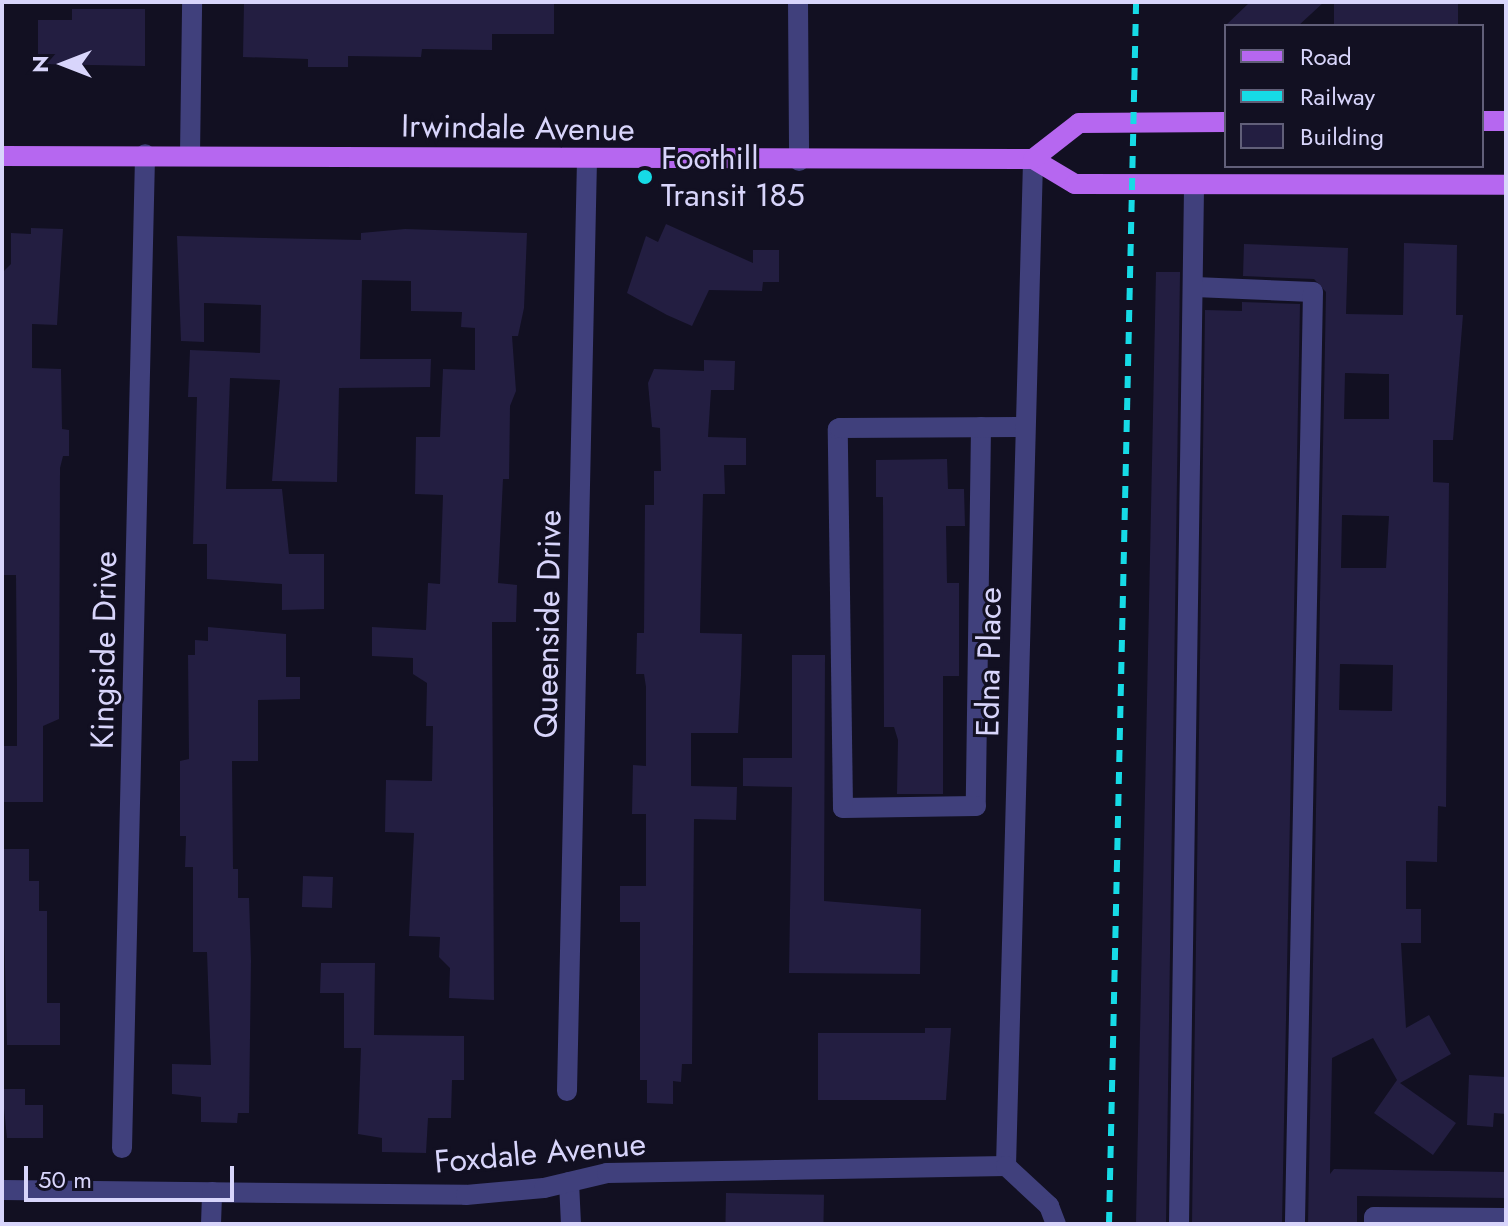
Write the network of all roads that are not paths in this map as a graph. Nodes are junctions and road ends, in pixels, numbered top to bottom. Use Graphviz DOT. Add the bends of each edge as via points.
graph roads {
  1 [pos="192,2"];
  2 [pos="798,2"];
  3 [pos="1484,121"];
  4 [pos="1506,121"];
  5 [pos="1224,122"];
  6 [pos="145,154"];
  7 [pos="190,154"];
  8 [pos="2,156"];
  9 [pos="587,159"];
  10 [pos="1033,159"];
  11 [pos="799,161"];
  12 [pos="1194,185"];
  13 [pos="1506,185"];
  14 [pos="1195,287"];
  15 [pos="981,427"];
  16 [pos="1024,427"];
  17 [pos="567,1091"];
  18 [pos="122,1148"];
  19 [pos="1006,1166"];
  20 [pos="569,1182"];
  21 [pos="2,1190"];
  22 [pos="212,1192"];
  23 [pos="1506,1218"];
  24 [pos="211,1224"];
  25 [pos="571,1224"];
  26 [pos="1056,1224"];
  27 [pos="1179,1224"];
  28 [pos="1295,1224"];
  29 [pos="1374,1224"];
  1 -- 7 [label="street"];
  2 -- 11 [label="street"];
  3 -- 4 [label="main road"];
  5 -- 10 [label="main road" via="1079,123"];
  6 -- 7 [label="main road, Irwindale Avenue"];
  6 -- 8 [label="main road, Irwindale Avenue"];
  6 -- 18 [label="street, Kingside Drive"];
  7 -- 9 [label="main road, Irwindale Avenue"];
  9 -- 11 [label="main road, Irwindale Avenue"];
  9 -- 17 [label="street, Queenside Drive"];
  10 -- 11 [label="main road, Irwindale Avenue"];
  10 -- 12 [label="main road" via="1075,184"];
  10 -- 16 [label="street, Edna Place"];
  12 -- 13 [label="main road"];
  12 -- 14 [label="street"];
  14 -- 27 [label="street"];
  14 -- 28 [label="street" via="1313,292"];
  15 -- 15 [label="street" via="838,429 843,808 976,806"];
  15 -- 16 [label="street"];
  16 -- 19 [label="street, Edna Place"];
  19 -- 20 [label="street, Foxdale Avenue" via="623,1172"];
  19 -- 26 [label="street" via="1049,1206"];
  20 -- 22 [label="street, Foxdale Avenue" via="466,1195"];
  20 -- 25 [label="street"];
  21 -- 22 [label="street, Foxdale Avenue"];
  22 -- 24 [label="street"];
  23 -- 29 [label="street" via="1374,1217"];
}
